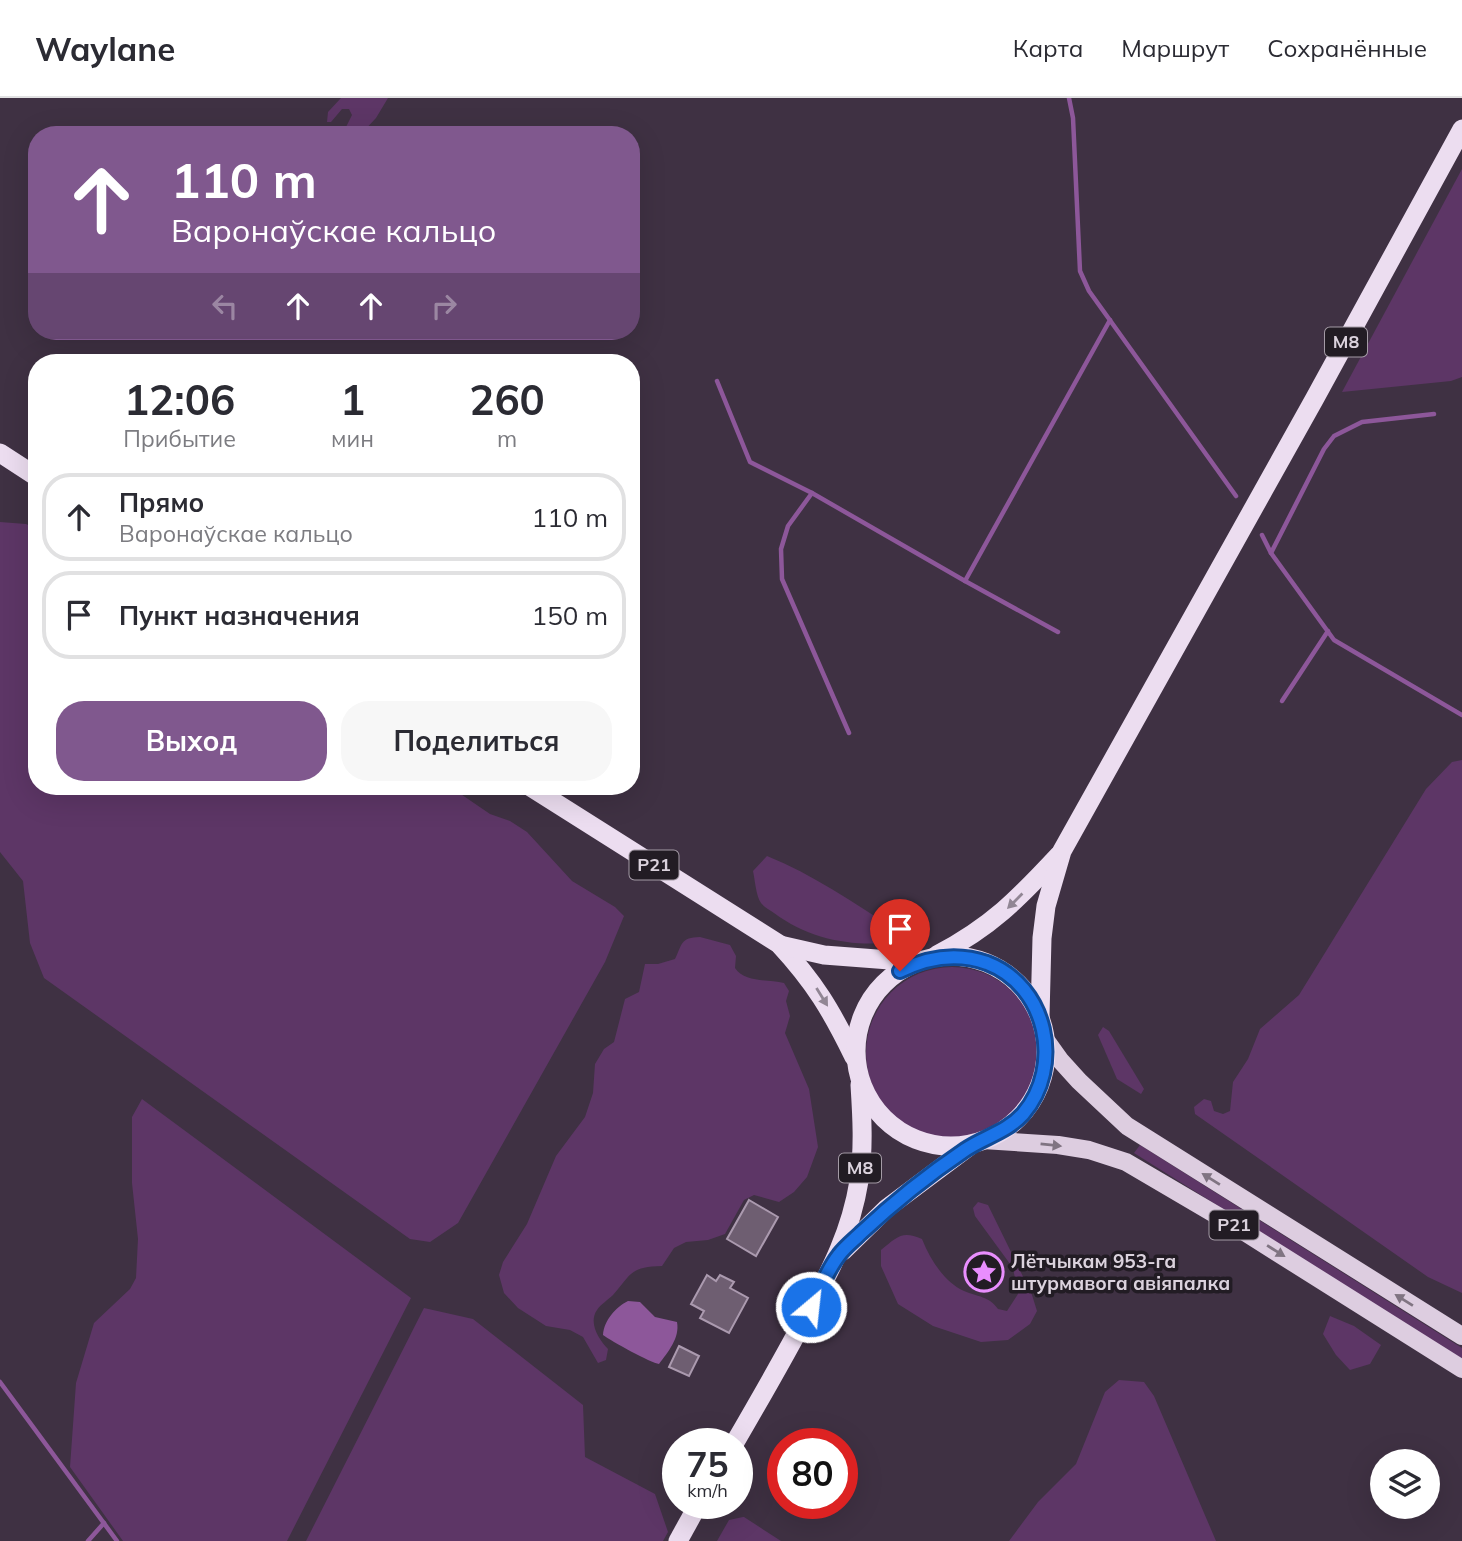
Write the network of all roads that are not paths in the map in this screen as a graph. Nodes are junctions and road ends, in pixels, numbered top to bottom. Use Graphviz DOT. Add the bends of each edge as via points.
graph roads {
  1 [pos="1462,129"];
  2 [pos="0,453"];
  3 [pos="28,471"];
  4 [pos="542,795"];
  5 [pos="1062,852"];
  6 [pos="779,944"];
  7 [pos="925,960"];
  8 [pos="1040,1016"];
  9 [pos="1045,1039"];
  10 [pos="858,1069"];
  11 [pos="979,1142"];
  12 [pos="838,1256"];
  13 [pos="1462,1336"];
  14 [pos="1462,1369"];
  15 [pos="743,1428"];
  16 [pos="690,1519"];
  17 [pos="678,1541"];
  1 -- 5 [label="highway, М8"];
  2 -- 3 [label="highway"];
  4 -- 6 [label="highway, Р21"];
  5 -- 7 [label="highway, М8, one-way" via="983,929"];
  5 -- 8 [label="highway, М8" via="1046,906"];
  6 -- 7 [label="highway, Р21" via="824,955"];
  6 -- 10 [label="highway, Р21, one-way" via="821,993"];
  7 -- 8 [label="highway, М8" via="953,956 992,965 1026,993"];
  7 -- 10 [label="highway, М8" via="900,971 871,999 857,1037"];
  8 -- 9 [label="highway, М8"];
  9 -- 11 [label="highway, М8" via="1044,1073 1037,1093 1022,1115"];
  13 -- 9 [label="main road, Р21, one-way" via="1127,1126 1079,1081"];
  10 -- 11 [label="highway, М8" via="880,1114 905,1134 935,1145"];
  10 -- 12 [label="highway, М8" via="859,1180"];
  11 -- 12 [label="highway, М8" via="887,1208"];
  11 -- 14 [label="main road, Р21, one-way" via="1058,1145 1126,1162"];
  12 -- 15 [label="highway, М8"];
  16 -- 17 [label="highway"];
}
